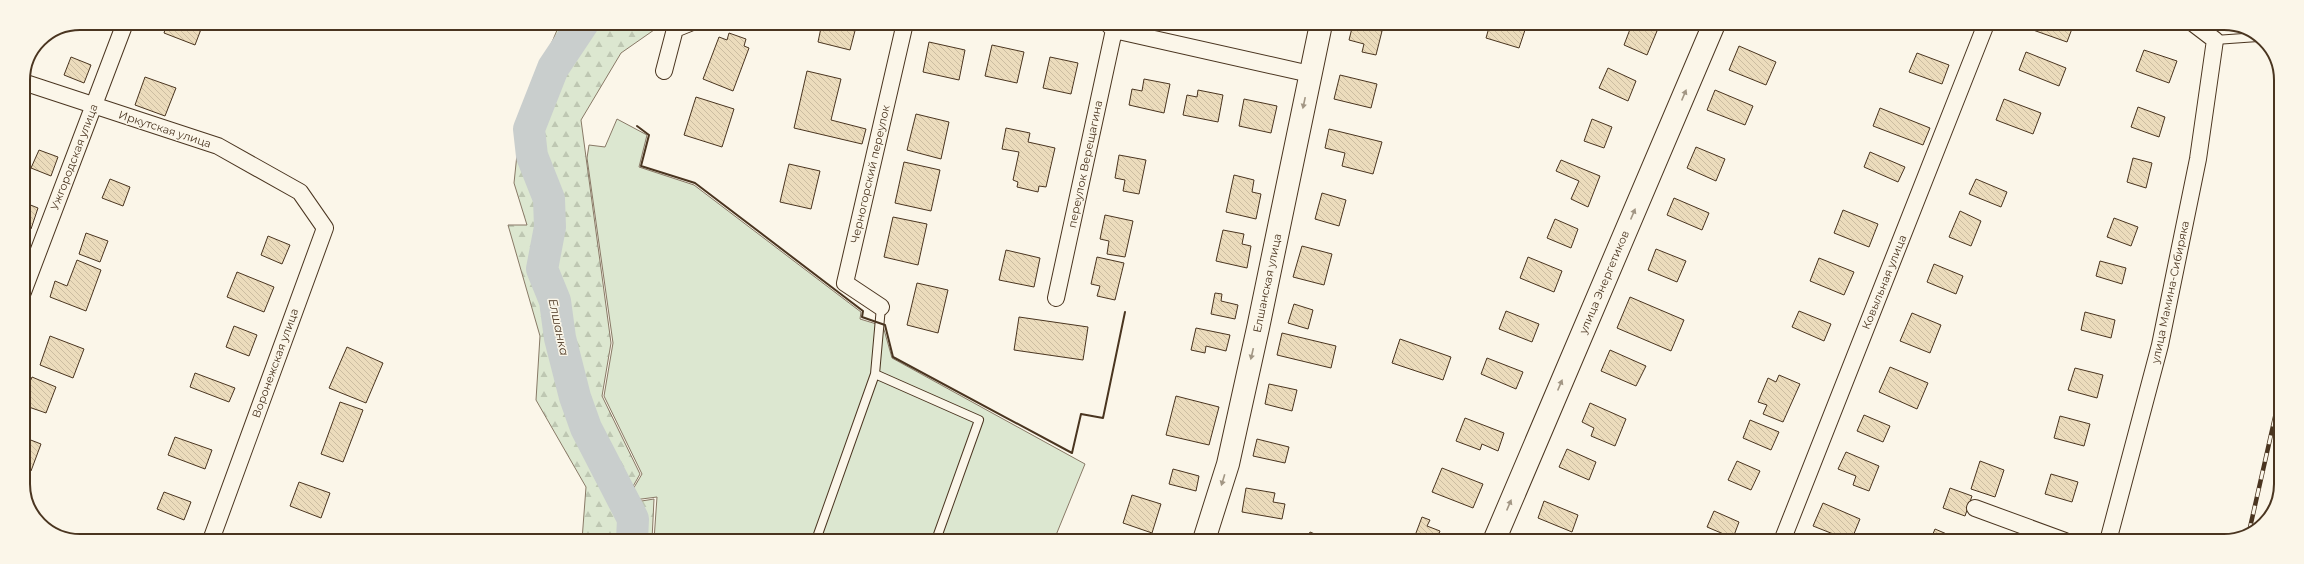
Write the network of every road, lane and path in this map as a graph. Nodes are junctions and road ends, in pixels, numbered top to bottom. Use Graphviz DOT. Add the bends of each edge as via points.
graph roads {
  1 [pos="122,30"];
  2 [pos="675,30"];
  3 [pos="902,30"];
  4 [pos="1110,30"];
  5 [pos="1124,30"];
  6 [pos="1320,30"];
  7 [pos="1711,30"];
  8 [pos="1984,30"];
  9 [pos="2202,30"];
  10 [pos="2250,38"];
  11 [pos="2215,40"];
  12 [pos="664,72"];
  13 [pos="1310,74"];
  14 [pos="30,84"];
  15 [pos="93,106"];
  16 [pos="300,192"];
  17 [pos="30,273"];
  18 [pos="1056,298"];
  19 [pos="881,306"];
  20 [pos="875,374"];
  21 [pos="1975,508"];
  22 [pos="213,534"];
  23 [pos="818,534"];
  24 [pos="938,534"];
  25 [pos="1206,534"];
  26 [pos="1497,534"];
  27 [pos="1785,534"];
  28 [pos="2045,534"];
  29 [pos="2110,534"];
  1 -- 15 [label="street, Ужгородская улица"];
  2 -- 12 [label="street"];
  3 -- 19 [label="street, Черногорский переулок" via="845,283"];
  4 -- 18 [label="street, переулок Верещагина"];
  5 -- 13 [label="street"];
  6 -- 13 [label="main road, Елшанская улица"];
  26 -- 7 [label="main road, улица Энергетиков, one-way"];
  8 -- 27 [label="street, Ковыльная улица"];
  9 -- 11 [label="street"];
  10 -- 11 [label="lane"];
  11 -- 29 [label="street, улица Мамина-Сибиряка" via="2198,159 2160,345"];
  13 -- 25 [label="main road, Елшанская улица, one-way" via="1228,464"];
  14 -- 15 [label="street, Иркутская улица"];
  15 -- 16 [label="street, Иркутская улица" via="218,146"];
  15 -- 17 [label="street, Ужгородская улица"];
  16 -- 22 [label="street, Воронежская улица" via="325,228"];
  19 -- 20 [label="lane"];
  20 -- 23 [label="lane"];
  20 -- 24 [label="lane" via="979,420"];
  21 -- 28 [label="street"];
}
